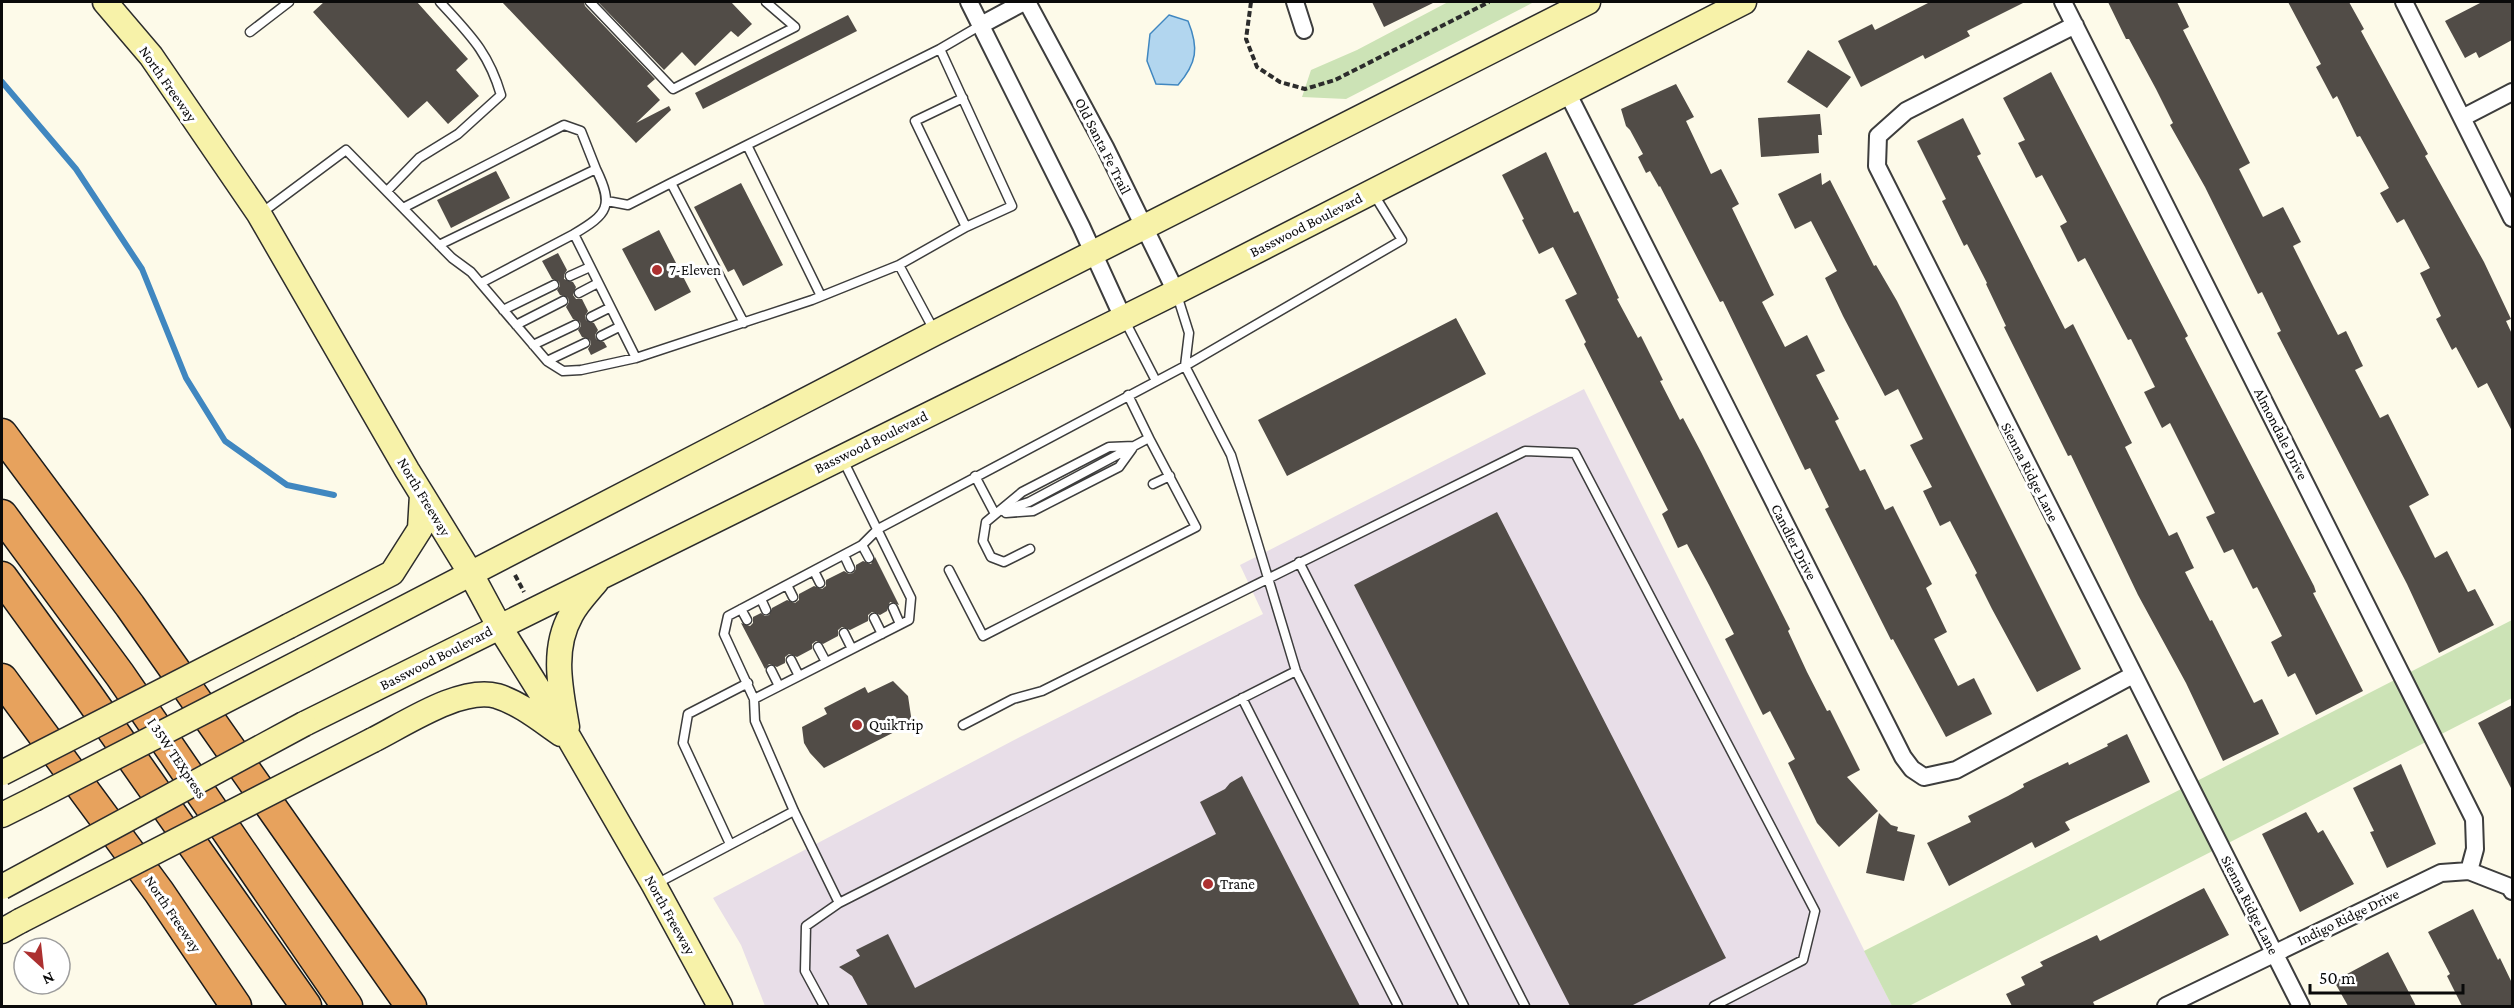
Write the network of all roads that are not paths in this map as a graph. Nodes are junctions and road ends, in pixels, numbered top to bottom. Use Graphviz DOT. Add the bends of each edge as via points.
graph roads {
  1 [pos="105,2"];
  2 [pos="289,2"];
  3 [pos="440,2"];
  4 [pos="590,2"];
  5 [pos="766,2"];
  6 [pos="969,2"];
  7 [pos="1026,2"];
  8 [pos="1295,2"];
  9 [pos="1588,2"];
  10 [pos="1744,2"];
  11 [pos="2063,2"];
  12 [pos="2404,2"];
  13 [pos="981,25"];
  14 [pos="2075,25"];
  15 [pos="1304,30"];
  16 [pos="250,32"];
  17 [pos="940,49"];
  18 [pos="1567,92"];
  19 [pos="2512,92"];
  20 [pos="963,98"];
  21 [pos="2462,118"];
  22 [pos="747,145"];
  23 [pos="596,169"];
  24 [pos="671,183"];
  25 [pos="387,191"];
  26 [pos="1372,191"];
  27 [pos="607,201"];
  28 [pos="403,208"];
  29 [pos="259,214"];
  30 [pos="2512,218"];
  31 [pos="966,228"];
  32 [pos="1145,228"];
  33 [pos="574,234"];
  34 [pos="439,245"];
  35 [pos="1095,254"];
  36 [pos="899,265"];
  37 [pos="590,267"];
  38 [pos="570,276"];
  39 [pos="481,283"];
  40 [pos="598,283"];
  41 [pos="554,285"];
  42 [pos="1176,292"];
  43 [pos="579,293"];
  44 [pos="821,296"];
  45 [pos="563,301"];
  46 [pos="609,308"];
  47 [pos="503,310"];
  48 [pos="591,317"];
  49 [pos="1124,318"];
  50 [pos="744,323"];
  51 [pos="516,325"];
  52 [pos="575,325"];
  53 [pos="619,327"];
  54 [pos="935,333"];
  55 [pos="601,336"];
  56 [pos="585,343"];
  57 [pos="533,345"];
  58 [pos="636,358"];
  59 [pos="548,361"];
  60 [pos="1185,366"];
  61 [pos="1156,381"];
  62 [pos="1128,396"];
  63 [pos="2,434"];
  64 [pos="1149,438"];
  65 [pos="842,457"];
  66 [pos="975,476"];
  67 [pos="1170,476"];
  68 [pos="1154,484"];
  69 [pos="422,495"];
  70 [pos="995,514"];
  71 [pos="2,515"];
  72 [pos="878,528"];
  73 [pos="862,545"];
  74 [pos="1030,549"];
  75 [pos="844,555"];
  76 [pos="869,558"];
  77 [pos="1299,562"];
  78 [pos="850,568"];
  79 [pos="949,570"];
  80 [pos="814,571"];
  81 [pos="471,574"];
  82 [pos="600,576"];
  83 [pos="2,577"];
  84 [pos="1268,577"];
  85 [pos="820,583"];
  86 [pos="787,585"];
  87 [pos="793,597"];
  88 [pos="761,599"];
  89 [pos="893,608"];
  90 [pos="741,609"];
  91 [pos="766,610"];
  92 [pos="874,618"];
  93 [pos="747,620"];
  94 [pos="900,624"];
  95 [pos="499,626"];
  96 [pos="844,633"];
  97 [pos="882,634"];
  98 [pos="818,646"];
  99 [pos="852,649"];
  100 [pos="791,660"];
  101 [pos="826,662"];
  102 [pos="771,670"];
  103 [pos="1296,671"];
  104 [pos="2133,675"];
  105 [pos="799,676"];
  106 [pos="2,679"];
  107 [pos="748,683"];
  108 [pos="779,686"];
  109 [pos="1242,698"];
  110 [pos="754,699"];
  111 [pos="963,725"];
  112 [pos="568,738"];
  113 [pos="2,773"];
  114 [pos="794,812"];
  115 [pos="2,815"];
  116 [pos="730,844"];
  117 [pos="2469,871"];
  118 [pos="654,885"];
  119 [pos="2,887"];
  120 [pos="2512,891"];
  121 [pos="839,903"];
  122 [pos="11,926"];
  123 [pos="2274,953"];
  124 [pos="236,1006"];
  125 [pos="306,1006"];
  126 [pos="347,1006"];
  127 [pos="411,1006"];
  128 [pos="720,1006"];
  129 [pos="824,1006"];
  130 [pos="1398,1006"];
  131 [pos="1464,1006"];
  132 [pos="1525,1006"];
  133 [pos="1714,1006"];
  134 [pos="2166,1006"];
  135 [pos="2301,1006"];
  1 -- 29 [label="main road, North Freeway" via="151,56"];
  2 -- 16 [label="lane"];
  3 -- 25 [label="lane" via="479,45 501,95 458,134 418,158"];
  4 -- 5 [label="lane" via="673,89 795,27"];
  6 -- 13 [label="street"];
  7 -- 13 [label="street, Old Santa Fe Trail"];
  7 -- 32 [label="street, Old Santa Fe Trail"];
  8 -- 15 [label="street"];
  9 -- 32 [label="main road"];
  10 -- 18 [label="main road, Basswood Boulevard"];
  11 -- 14 [label="street, Almondale Drive"];
  12 -- 21 [label="street"];
  13 -- 17 [label="lane"];
  13 -- 35 [label="street"];
  14 -- 104 [label="street, Sienna Ridge Lane" via="1906,111 1878,136 1877,166"];
  14 -- 117 [label="street, Almondale Drive" via="2474,819 2475,849"];
  17 -- 20 [label="lane"];
  17 -- 22 [label="lane"];
  18 -- 26 [label="main road, Basswood Boulevard"];
  18 -- 104 [label="street, Candler Drive" via="1912,769 1924,777 1956,770"];
  19 -- 21 [label="street"];
  20 -- 31 [label="lane" via="1012,206"];
  20 -- 31 [label="lane" via="915,121"];
  21 -- 30 [label="street"];
  22 -- 24 [label="lane"];
  22 -- 44 [label="lane"];
  23 -- 27 [label="lane"];
  23 -- 28 [label="lane" via="581,131 564,125"];
  23 -- 34 [label="lane"];
  24 -- 27 [label="lane" via="628,205"];
  24 -- 50 [label="lane"];
  25 -- 28 [label="lane"];
  25 -- 29 [label="lane" via="346,150"];
  26 -- 42 [label="main road, Basswood Boulevard"];
  26 -- 60 [label="lane" via="1402,240"];
  27 -- 33 [label="lane" via="595,222"];
  28 -- 34 [label="lane"];
  29 -- 69 [label="main road, North Freeway"];
  31 -- 36 [label="lane"];
  32 -- 35 [label="main road"];
  32 -- 42 [label="street, Old Santa Fe Trail"];
  33 -- 37 [label="lane"];
  33 -- 39 [label="lane"];
  34 -- 39 [label="lane"];
  35 -- 49 [label="street"];
  35 -- 54 [label="main road"];
  36 -- 44 [label="lane"];
  36 -- 54 [label="lane"];
  37 -- 38 [label="lane"];
  37 -- 40 [label="lane"];
  39 -- 47 [label="lane"];
  40 -- 43 [label="lane"];
  40 -- 46 [label="lane"];
  41 -- 47 [label="lane"];
  42 -- 49 [label="main road, Basswood Boulevard"];
  42 -- 60 [label="lane" via="1189,333"];
  44 -- 50 [label="lane"];
  45 -- 51 [label="lane"];
  46 -- 48 [label="lane"];
  46 -- 53 [label="lane"];
  47 -- 51 [label="lane"];
  49 -- 61 [label="lane"];
  49 -- 65 [label="main road, Basswood Boulevard"];
  50 -- 58 [label="lane"];
  51 -- 57 [label="lane"];
  52 -- 57 [label="lane"];
  53 -- 55 [label="lane"];
  53 -- 58 [label="lane"];
  54 -- 81 [label="main road"];
  56 -- 59 [label="lane"];
  57 -- 59 [label="lane"];
  58 -- 59 [label="lane" via="581,370 563,370"];
  60 -- 61 [label="lane"];
  60 -- 84 [label="lane" via="1231,454"];
  61 -- 62 [label="lane"];
  62 -- 64 [label="lane"];
  62 -- 66 [label="lane"];
  63 -- 127 [label="highway" via="130,606"];
  64 -- 67 [label="lane"];
  64 -- 70 [label="lane" via="1029,502"];
  65 -- 72 [label="lane"];
  65 -- 82 [label="main road, Basswood Boulevard"];
  66 -- 70 [label="lane"];
  66 -- 72 [label="lane"];
  67 -- 68 [label="lane"];
  67 -- 79 [label="lane" via="1196,528 983,636"];
  69 -- 81 [label="main road, North Freeway"];
  69 -- 113 [label="main road, bridge" via="420,529 392,573"];
  70 -- 74 [label="lane" via="986,522 983,541 991,557 1004,562"];
  71 -- 126 [label="highway, I 35W TEXpress" via="120,675"];
  72 -- 73 [label="lane"];
  72 -- 94 [label="lane" via="911,598 909,620"];
  73 -- 75 [label="lane"];
  73 -- 76 [label="lane"];
  75 -- 78 [label="lane"];
  75 -- 80 [label="lane"];
  77 -- 84 [label="lane"];
  77 -- 132 [label="lane"];
  77 -- 133 [label="lane" via="1525,451 1575,453 1815,911 1803,960"];
  80 -- 85 [label="lane"];
  80 -- 86 [label="lane"];
  81 -- 95 [label="main road, North Freeway"];
  81 -- 115 [label="main road, bridge"];
  82 -- 95 [label="main road, Basswood Boulevard"];
  82 -- 112 [label="main road" via="570,616 561,641 558,671"];
  83 -- 125 [label="highway"];
  84 -- 103 [label="lane"];
  84 -- 111 [label="lane" via="1042,691 1013,699"];
  86 -- 87 [label="lane"];
  86 -- 88 [label="lane"];
  88 -- 90 [label="lane"];
  88 -- 91 [label="lane"];
  89 -- 94 [label="lane"];
  90 -- 93 [label="lane"];
  90 -- 107 [label="lane" via="728,616 724,634"];
  92 -- 97 [label="lane"];
  94 -- 97 [label="lane"];
  95 -- 112 [label="main road, North Freeway"];
  95 -- 119 [label="main road, Basswood Boulevard, bridge" via="304,724"];
  96 -- 99 [label="lane"];
  97 -- 99 [label="lane"];
  98 -- 101 [label="lane"];
  99 -- 101 [label="lane"];
  100 -- 105 [label="lane"];
  101 -- 105 [label="lane"];
  102 -- 108 [label="lane"];
  103 -- 109 [label="lane"];
  103 -- 131 [label="lane"];
  104 -- 123 [label="street, Sienna Ridge Lane"];
  105 -- 108 [label="lane"];
  106 -- 124 [label="highway, North Freeway" via="159,892"];
  107 -- 110 [label="lane"];
  107 -- 116 [label="lane" via="688,714 683,743"];
  108 -- 110 [label="lane"];
  109 -- 121 [label="lane"];
  109 -- 130 [label="lane"];
  110 -- 114 [label="lane" via="755,721"];
  112 -- 118 [label="main road, North Freeway"];
  112 -- 122 [label="main road, bridge" via="497,696 479,694 449,702"];
  114 -- 116 [label="lane"];
  114 -- 121 [label="lane"];
  116 -- 118 [label="lane"];
  117 -- 120 [label="street"];
  117 -- 123 [label="street, Indigo Ridge Drive" via="2441,873"];
  118 -- 128 [label="main road, North Freeway"];
  121 -- 129 [label="lane" via="806,926 805,971"];
  123 -- 134 [label="street, Indigo Ridge Drive"];
  123 -- 135 [label="street, Sienna Ridge Lane"];
}
